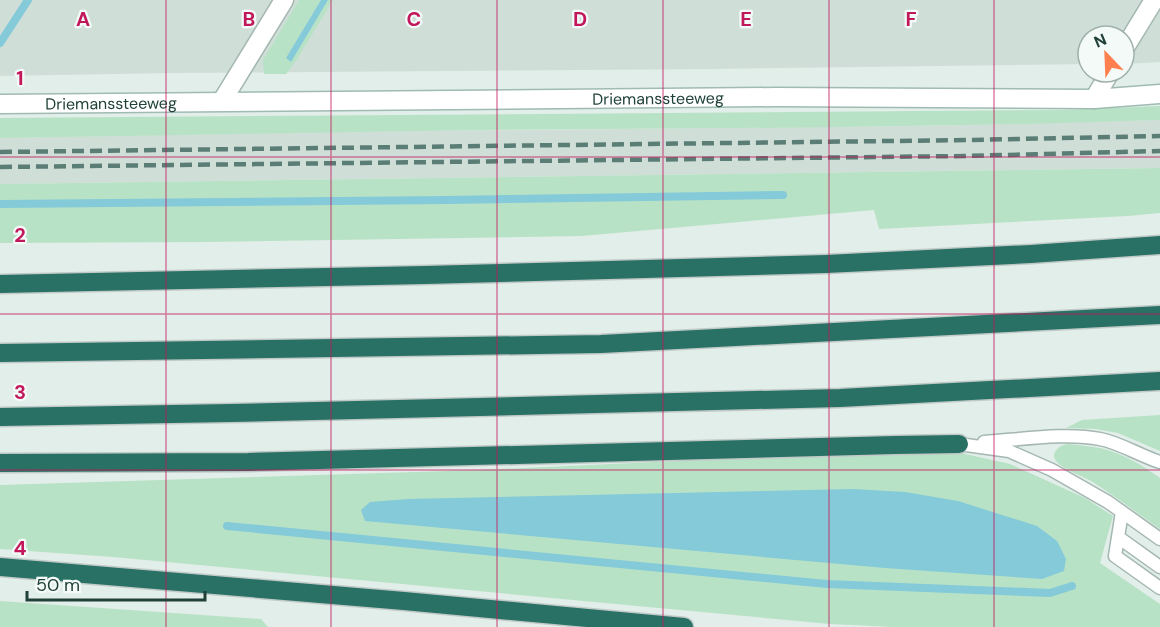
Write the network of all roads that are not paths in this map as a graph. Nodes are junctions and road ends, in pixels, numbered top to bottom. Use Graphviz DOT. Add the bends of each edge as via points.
graph roads {
  1 [pos="284,0"];
  2 [pos="1154,0"];
  3 [pos="1136,29"];
  4 [pos="1103,84"];
  5 [pos="1160,94"];
  6 [pos="1094,99"];
  7 [pos="222,101"];
  8 [pos="0,104"];
  9 [pos="1160,244"];
  10 [pos="0,284"];
  11 [pos="1160,315"];
  12 [pos="0,353"];
  13 [pos="1160,381"];
  14 [pos="0,417"];
  15 [pos="959,444"];
  16 [pos="1157,462"];
  17 [pos="0,463"];
  18 [pos="1122,512"];
  19 [pos="1118,537"];
  20 [pos="1160,539"];
  21 [pos="0,567"];
  22 [pos="1160,567"];
  23 [pos="1160,588"];
  24 [pos="684,627"];
  1 -- 7 [label="main road"];
  2 -- 3 [label="main road"];
  4 -- 6 [label="main road"];
  5 -- 6 [label="main road, Driemanssteeweg"];
  6 -- 7 [label="main road, Driemanssteeweg"];
  7 -- 8 [label="main road, Driemanssteeweg"];
  9 -- 10 [label="highway" via="826,264"];
  11 -- 12 [label="highway" via="601,344"];
  13 -- 14 [label="highway" via="840,398"];
  15 -- 16 [label="lane" via="1073,436 1101,439"];
  15 -- 17 [label="highway" via="248,462"];
  15 -- 18 [label="lane" via="1009,451 1052,470"];
  18 -- 19 [label="lane"];
  18 -- 20 [label="lane"];
  19 -- 22 [label="lane"];
  19 -- 23 [label="lane" via="1115,556"];
  21 -- 24 [label="highway"];
}
